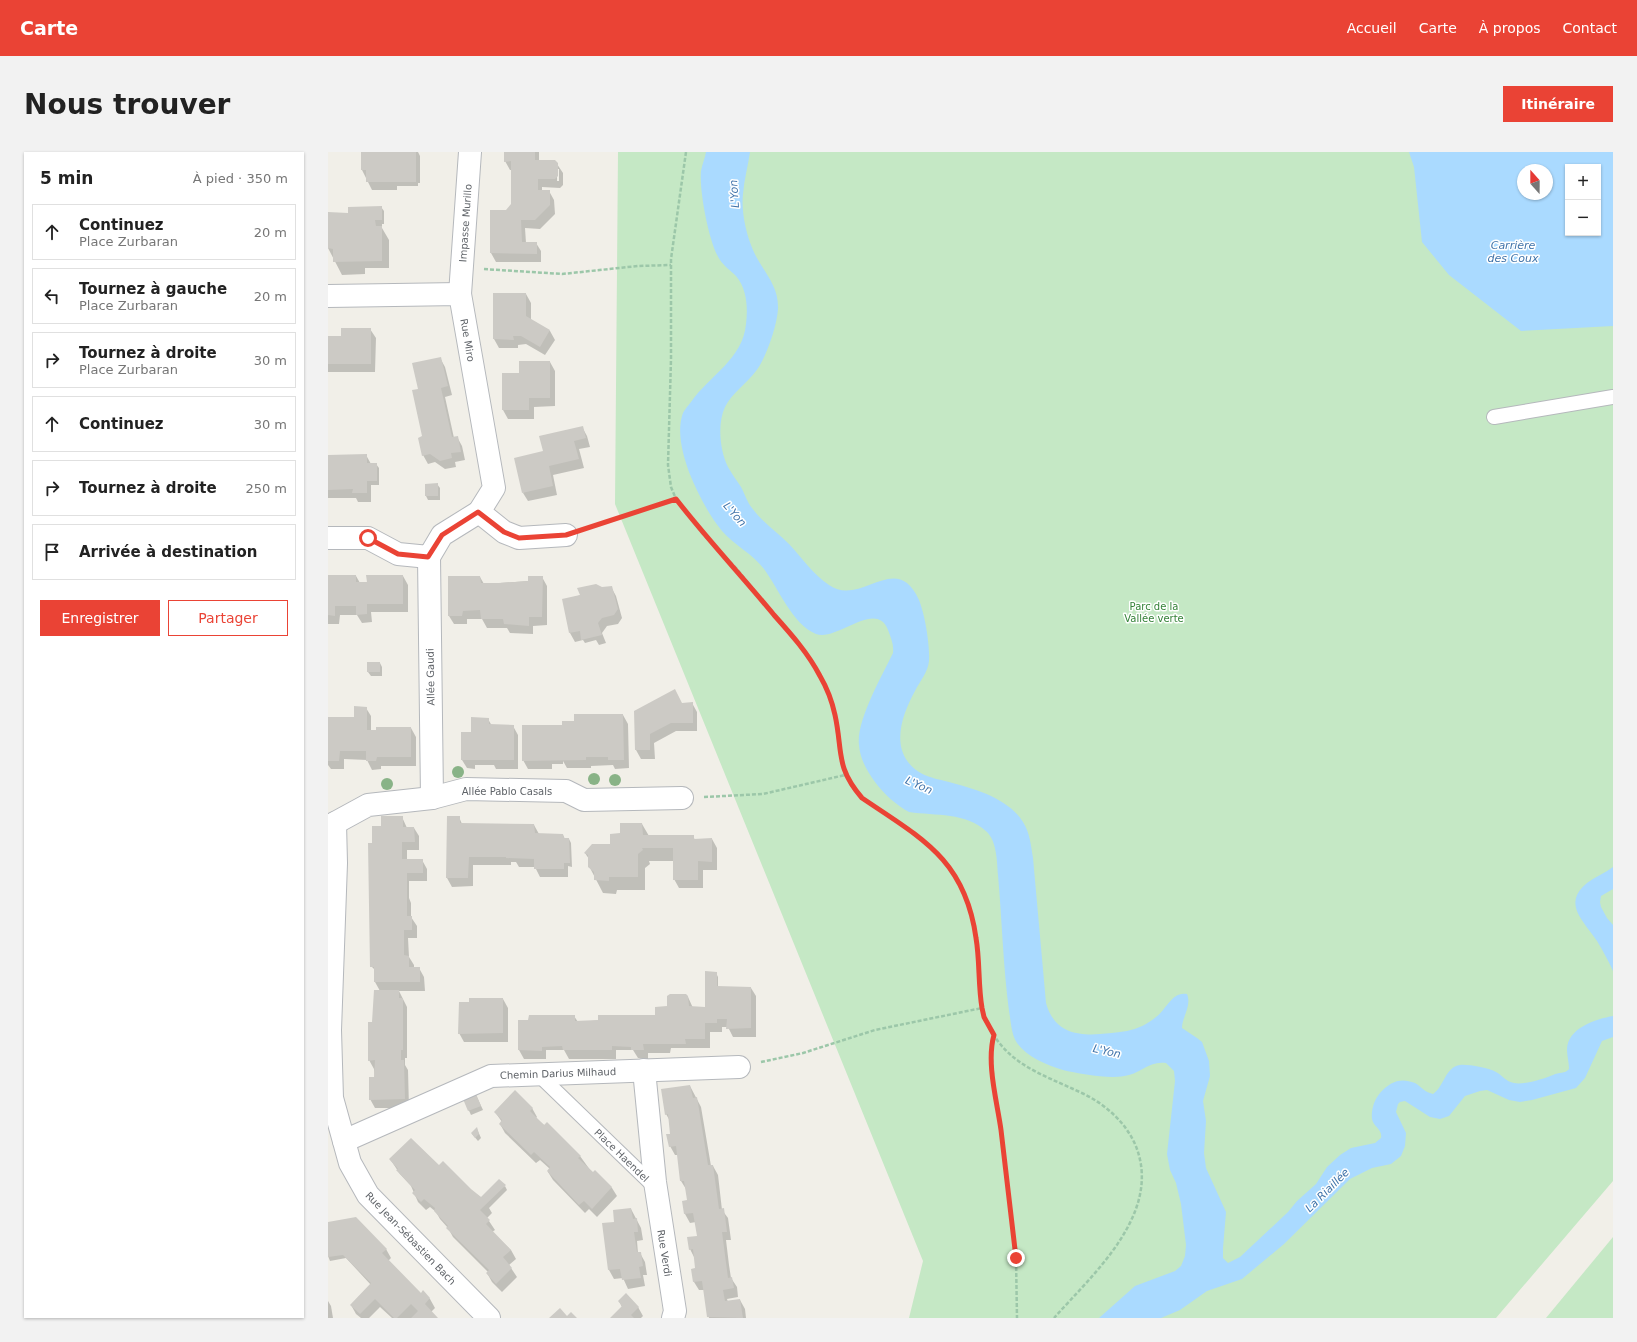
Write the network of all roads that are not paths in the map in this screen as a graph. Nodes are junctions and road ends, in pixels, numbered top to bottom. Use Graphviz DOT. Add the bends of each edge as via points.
graph roads {
  1 [pos="470,152"];
  2 [pos="460,294"];
  3 [pos="328,296"];
  4 [pos="1613,397"];
  5 [pos="1494,417"];
  6 [pos="478,512"];
  7 [pos="566,535"];
  8 [pos="328,538"];
  9 [pos="428,557"];
  10 [pos="432,798"];
  11 [pos="682,798"];
  12 [pos="332,822"];
  13 [pos="739,1066"];
  14 [pos="644,1070"];
  15 [pos="538,1074"];
  16 [pos="344,1141"];
  17 [pos="655,1187"];
  18 [pos="489,1318"];
  19 [pos="673,1318"];
  1 -- 2 [label="street, Impasse Murillo"];
  2 -- 3 [label="street"];
  2 -- 6 [label="street, Rue Miro" via="494,488"];
  4 -- 5 [label="lane"];
  6 -- 7 [label="street" via="504,532 519,538"];
  6 -- 9 [label="street" via="442,535"];
  8 -- 9 [label="street" via="368,538 398,554"];
  9 -- 10 [label="street, Allée Gaudi"];
  10 -- 11 [label="street, Allée Pablo Casals" via="466,789 566,791 584,800"];
  10 -- 12 [label="street, Allée Pablo Casals" via="368,805"];
  12 -- 16 [label="street, Rue Jean-Sébastien Bach" via="336,863 330,1030 332,1098"];
  13 -- 14 [label="street, Chemin Darius Milhaud"];
  14 -- 15 [label="street, Chemin Darius Milhaud"];
  14 -- 17 [label="street, Place Haendel"];
  15 -- 16 [label="street, Chemin Darius Milhaud" via="491,1076"];
  15 -- 17 [label="lane, Place Haendel"];
  16 -- 18 [label="street, Rue Jean-Sébastien Bach" via="350,1162 368,1195"];
  17 -- 19 [label="street, Rue Verdi" via="675,1311"];
}
